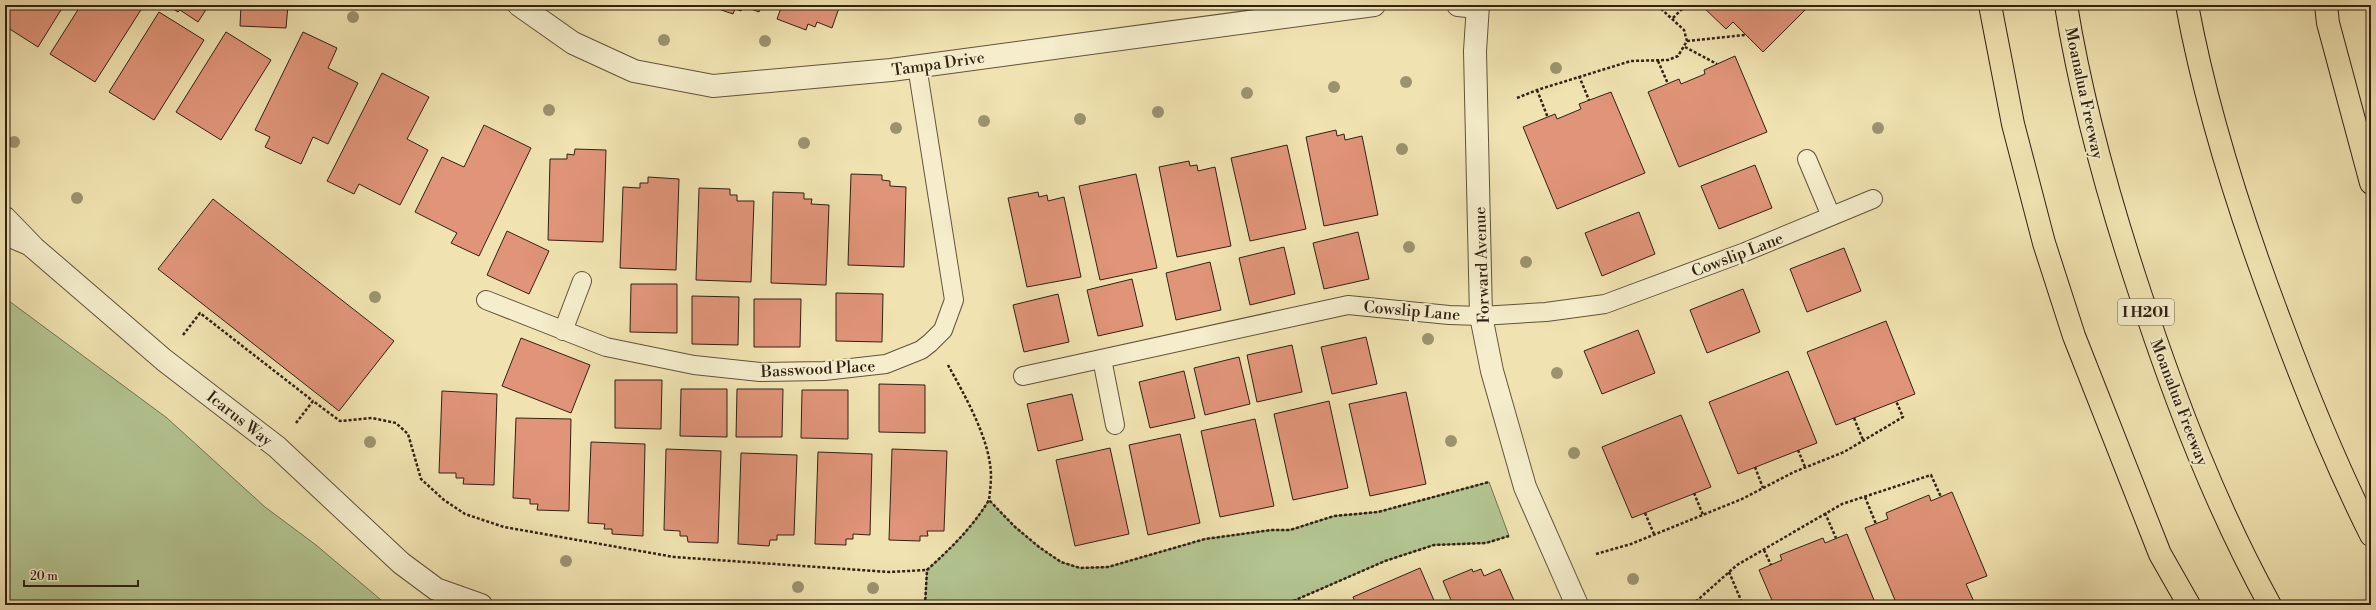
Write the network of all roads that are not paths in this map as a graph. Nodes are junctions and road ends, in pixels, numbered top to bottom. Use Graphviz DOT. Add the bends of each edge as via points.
graph roads {
  1 [pos="519,5"];
  2 [pos="1374,5"];
  3 [pos="1990,5"];
  4 [pos="2066,5"];
  5 [pos="2188,5"];
  6 [pos="2326,5"];
  7 [pos="1471,6"];
  8 [pos="916,66"];
  9 [pos="1807,159"];
  10 [pos="2371,183"];
  11 [pos="1873,199"];
  12 [pos="1831,216"];
  13 [pos="5,218"];
  14 [pos="5,236"];
  15 [pos="34,248"];
  16 [pos="582,282"];
  17 [pos="486,300"];
  18 [pos="1481,316"];
  19 [pos="563,330"];
  20 [pos="1102,359"];
  21 [pos="1023,376"];
  22 [pos="1115,425"];
  23 [pos="2371,535"];
  24 [pos="481,605"];
  25 [pos="1577,605"];
  26 [pos="2189,605"];
  27 [pos="2270,605"];
  1 -- 8 [label="street, Tampa Drive" via="572,43 634,71 713,86"];
  2 -- 8 [label="street, Tampa Drive"];
  3 -- 26 [label="highway" via="2013,124 2044,243 2074,336 2160,554"];
  4 -- 27 [label="highway, Moanalua Freeway / I H201" via="2075,61 2102,170 2170,383 2213,490"];
  5 -- 23 [label="highway" via="2195,44 2224,156 2259,266 2303,382"];
  6 -- 10 [label="highway" via="2328,23"];
  7 -- 18 [label="street, Forward Avenue" via="1475,51"];
  8 -- 19 [label="lane, Basswood Place" via="954,300 943,330 922,350 886,364 824,371 760,372 694,365 613,348"];
  9 -- 12 [label="lane"];
  11 -- 12 [label="lane, Cowslip Lane"];
  12 -- 18 [label="lane, Cowslip Lane" via="1745,252 1605,304 1546,312"];
  13 -- 15 [label="street, Icarus Way"];
  14 -- 15 [label="lane"];
  15 -- 24 [label="street, Icarus Way" via="164,360 277,447 401,563 436,589"];
  16 -- 19 [label="lane"];
  17 -- 19 [label="lane, Basswood Place"];
  18 -- 20 [label="lane, Cowslip Lane" via="1348,305"];
  18 -- 25 [label="street, Forward Avenue" via="1492,371 1526,487"];
  20 -- 21 [label="lane, Cowslip Lane"];
  20 -- 22 [label="lane"];
}
